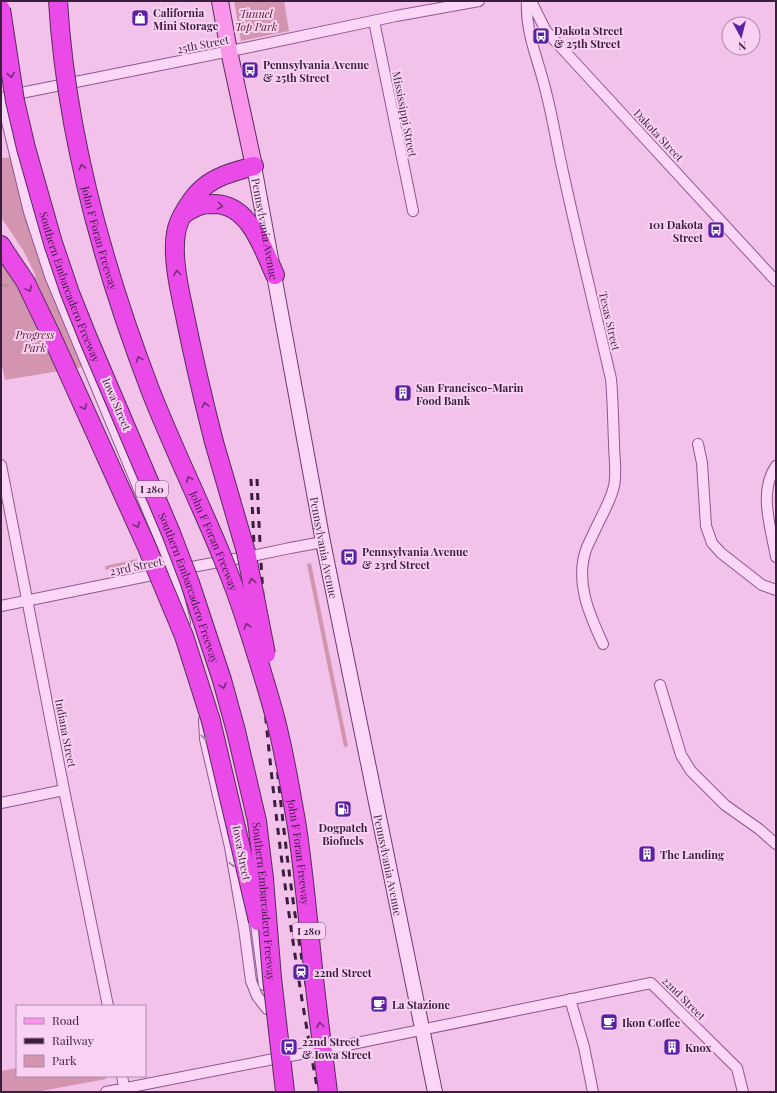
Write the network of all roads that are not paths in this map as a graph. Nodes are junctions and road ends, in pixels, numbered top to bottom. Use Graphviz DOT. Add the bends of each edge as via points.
graph roads {
  1 [pos="58,1"];
  2 [pos="220,1"];
  3 [pos="479,1"];
  4 [pos="527,1"];
  5 [pos="531,1"];
  6 [pos="1,9"];
  7 [pos="374,21"];
  8 [pos="229,51"];
  9 [pos="1,97"];
  10 [pos="254,166"];
  11 [pos="413,211"];
  12 [pos="184,214"];
  13 [pos="5,250"];
  14 [pos="275,275"];
  15 [pos="776,281"];
  16 [pos="698,444"];
  17 [pos="1,465"];
  18 [pos="776,466"];
  19 [pos="323,542"];
  20 [pos="776,557"];
  21 [pos="173,571"];
  22 [pos="776,590"];
  23 [pos="28,601"];
  24 [pos="1,606"];
  25 [pos="603,644"];
  26 [pos="660,685"];
  27 [pos="286,771"];
  28 [pos="64,790"];
  29 [pos="1,803"];
  30 [pos="776,844"];
  31 [pos="272,978"];
  32 [pos="570,999"];
  33 [pos="108,1005"];
  34 [pos="422,1029"];
  35 [pos="282,1057"];
  36 [pos="122,1077"];
  37 [pos="125,1090"];
  38 [pos="106,1092"];
  39 [pos="286,1092"];
  40 [pos="328,1092"];
  41 [pos="435,1092"];
  42 [pos="593,1092"];
  43 [pos="743,1092"];
  27 -- 1 [label="highway, John F Foran Freeway / I 280, one-way, bridge" via="276,722 248,626 212,532 152,394 103,247 74,132 61,44"];
  2 -- 8 [label="main road, Pennsylvania Avenue"];
  3 -- 7 [label="street, 25th Street"];
  4 -- 25 [label="street, Texas Street" via="530,40 546,92 611,379 614,487 587,548 582,575 587,607"];
  5 -- 15 [label="street, Dakota Street" via="546,31"];
  6 -- 31 [label="highway, Southern Embarcadero Freeway / I 280, one-way, bridge" via="24,140 53,243 88,338 190,583 222,680 257,821"];
  7 -- 8 [label="street, 25th Street"];
  7 -- 11 [label="street, Mississippi Street"];
  8 -- 9 [label="street, 25th Street"];
  8 -- 10 [label="main road, Pennsylvania Avenue"];
  9 -- 21 [label="street, Iowa Street" via="28,212 50,276"];
  10 -- 12 [label="highway" via="218,177 204,186"];
  10 -- 14 [label="main road, Pennsylvania Avenue"];
  12 -- 14 [label="highway, one-way" via="196,206 206,204 230,207 240,213 254,231"];
  27 -- 12 [label="highway, one-way, bridge" via="246,552 195,368 180,294 174,245 179,221"];
  13 -- 31 [label="highway, one-way, bridge" via="25,282 52,337 184,636 211,722"];
  14 -- 19 [label="main road, Pennsylvania Avenue"];
  16 -- 22 [label="street" via="702,463 706,526 712,543 762,585"];
  17 -- 23 [label="street, Indiana Street"];
  18 -- 20 [label="street" via="767,488 767,504"];
  19 -- 21 [label="street, 23rd Street, bridge"];
  19 -- 34 [label="main road, Pennsylvania Avenue"];
  21 -- 23 [label="street, 23rd Street"];
  21 -- 35 [label="street, Iowa Street" via="204,698 205,739 230,847 251,981 257,996 267,1009"];
  23 -- 24 [label="street, 23rd Street"];
  23 -- 28 [label="street, Indiana Street"];
  26 -- 30 [label="street" via="681,754 691,771 725,805"];
  40 -- 27 [label="highway, John F Foran Freeway / I 280, one-way, bridge" via="312,968 304,878"];
  28 -- 29 [label="street"];
  28 -- 33 [label="street, Indiana Street"];
  31 -- 39 [label="highway, Southern Embarcadero Freeway / I 280, bridge"];
  32 -- 34 [label="street, 22nd Street"];
  32 -- 42 [label="street" via="584,1047"];
  32 -- 43 [label="street, 22nd Street" via="651,983 737,1068"];
  34 -- 35 [label="street, 22nd Street, bridge"];
  34 -- 41 [label="main road, Pennsylvania Avenue"];
  35 -- 37 [label="street, 22nd Street"];
  36 -- 37 [label="street"];
  37 -- 38 [label="street, 22nd Street"];
}
